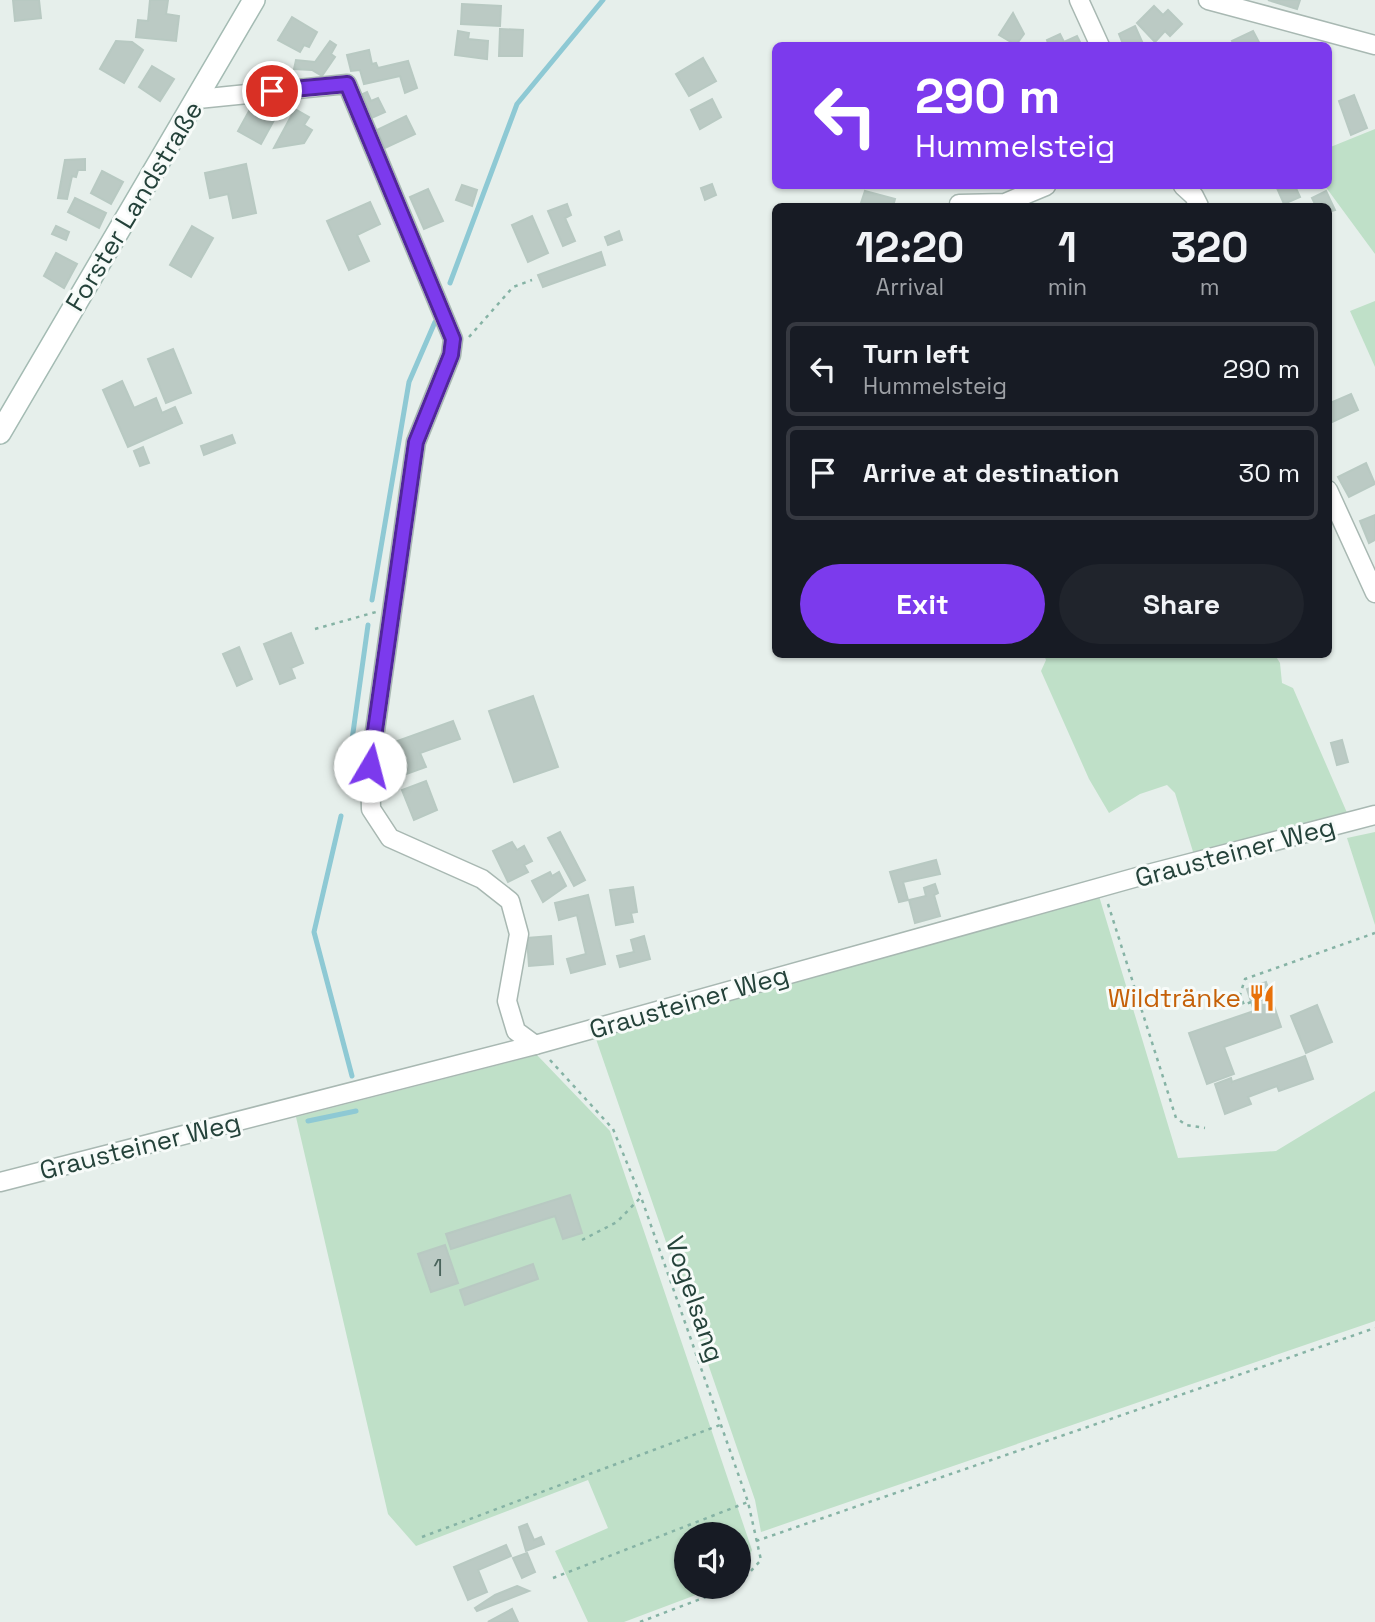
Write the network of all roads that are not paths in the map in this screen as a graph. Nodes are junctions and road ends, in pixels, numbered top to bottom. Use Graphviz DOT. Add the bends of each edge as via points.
graph roads {
  1 [pos="254,0"];
  2 [pos="1079,0"];
  3 [pos="1208,0"];
  4 [pos="1098,42"];
  5 [pos="1375,45"];
  6 [pos="198,99"];
  7 [pos="1039,189"];
  8 [pos="1186,189"];
  9 [pos="1005,203"];
  10 [pos="1198,203"];
  11 [pos="6,411"];
  12 [pos="0,433"];
  13 [pos="1332,499"];
  14 [pos="1375,593"];
  15 [pos="1375,815"];
  16 [pos="535,1045"];
  17 [pos="0,1182"];
  1 -- 6 [label="main road, Forster Landstraße"];
  2 -- 4 [label="street"];
  3 -- 5 [label="street"];
  6 -- 11 [label="main road, Forster Landstraße"];
  6 -- 16 [label="street" via="347,84 453,339 451,355 416,442 370,766 371,809 390,838 482,879 510,901 519,934 507,1001 516,1031"];
  7 -- 9 [label="street"];
  8 -- 10 [label="street"];
  11 -- 12 [label="main road, Forster Landstraße"];
  13 -- 14 [label="street"];
  15 -- 16 [label="street, Grausteiner Weg"];
  16 -- 17 [label="street, Grausteiner Weg"];
}
